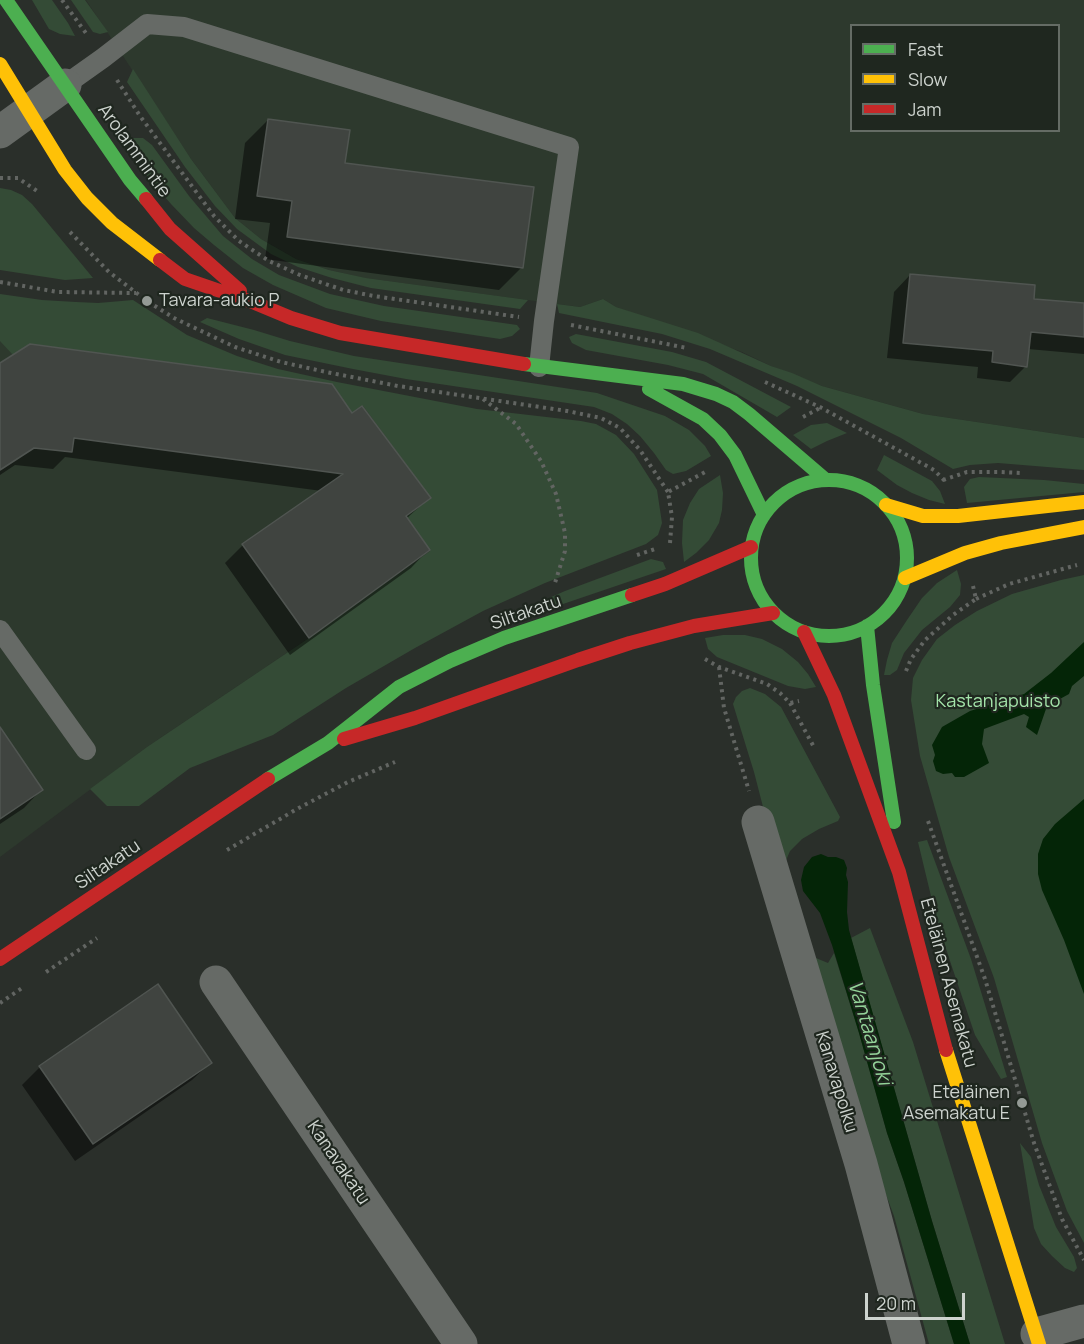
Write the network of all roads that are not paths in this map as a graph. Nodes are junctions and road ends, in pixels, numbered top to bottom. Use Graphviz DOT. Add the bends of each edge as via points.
graph roads {
  1 [pos="6,0"];
  2 [pos="0,64"];
  3 [pos="65,86"];
  4 [pos="28,112"];
  5 [pos="0,132"];
  6 [pos="255,303"];
  7 [pos="539,367"];
  8 [pos="626,378"];
  9 [pos="826,480"];
  10 [pos="1084,502"];
  11 [pos="886,505"];
  12 [pos="764,515"];
  13 [pos="1084,527"];
  14 [pos="752,547"];
  15 [pos="905,578"];
  16 [pos="773,613"];
  17 [pos="867,626"];
  18 [pos="0,630"];
  19 [pos="804,632"];
  20 [pos="328,743"];
  21 [pos="86,750"];
  22 [pos="758,822"];
  23 [pos="899,872"];
  24 [pos="0,959"];
  25 [pos="216,982"];
  26 [pos="1084,1321"];
  27 [pos="1038,1339"];
  28 [pos="461,1344"];
  29 [pos="909,1344"];
  1 -- 3 [label="street, Arolammintie"];
  2 -- 4 [label="street, Arolammintie"];
  3 -- 4 [label="street"];
  3 -- 6 [label="street, Arolammintie" via="130,180 170,229"];
  3 -- 7 [label="lane" via="147,24 184,27 569,147"];
  4 -- 5 [label="street"];
  4 -- 6 [label="street, Arolammintie" via="65,170 112,223 185,279"];
  6 -- 7 [label="street, Arolammintie" via="340,333"];
  7 -- 8 [label="street, Arolammintie"];
  8 -- 9 [label="street, Arolammintie" via="683,384 734,402"];
  8 -- 12 [label="street, Arolammintie" via="685,408 720,435 735,455"];
  9 -- 11 [label="street" via="848,482 869,491"];
  9 -- 12 [label="street" via="802,485 781,497"];
  10 -- 11 [label="street" via="958,516 923,516"];
  11 -- 15 [label="street" via="905,539"];
  12 -- 14 [label="street"];
  13 -- 15 [label="street" via="965,553"];
  14 -- 16 [label="street" via="752,571 759,594"];
  14 -- 20 [label="street, Siltakatu" via="665,584 504,638 450,661 399,687"];
  15 -- 17 [label="street" via="884,614"];
  16 -- 19 [label="street"];
  16 -- 20 [label="street, Siltakatu" via="694,626 630,643 415,718"];
  17 -- 19 [label="street" via="847,634 825,636"];
  17 -- 23 [label="street, Eteläinen Asemakatu"];
  18 -- 21 [label="lane"];
  19 -- 23 [label="street, Eteläinen Asemakatu" via="834,695"];
  20 -- 24 [label="street, Siltakatu"];
  22 -- 29 [label="street, Kanavapolku" via="857,1153"];
  23 -- 27 [label="street, Eteläinen Asemakatu" via="947,1054"];
  25 -- 28 [label="street, Kanavakatu"];
  26 -- 27 [label="street"];
}
